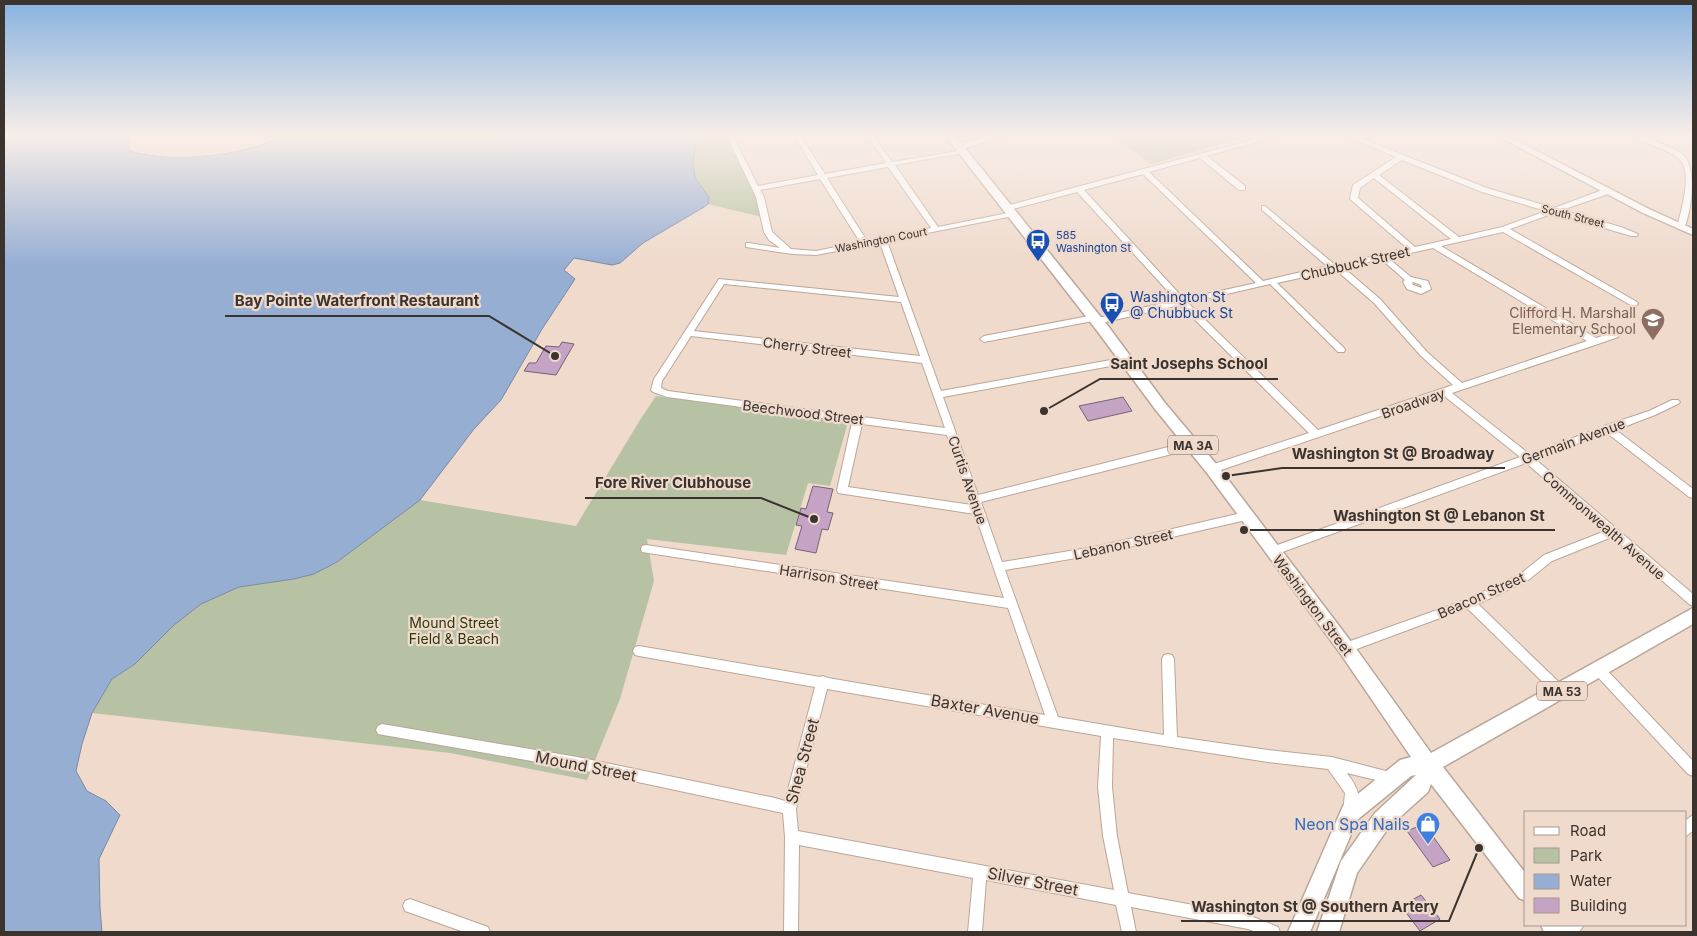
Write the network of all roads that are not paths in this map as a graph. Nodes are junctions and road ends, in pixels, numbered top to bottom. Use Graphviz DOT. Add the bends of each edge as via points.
graph roads {
  1 [pos="752,178"];
  2 [pos="813,178"];
  3 [pos="823,178"];
  4 [pos="900,178"];
  5 [pos="984,178"];
  6 [pos="1122,178"];
  7 [pos="1150,178"];
  8 [pos="1229,178"];
  9 [pos="1370,178"];
  10 [pos="1377,178"];
  11 [pos="1454,178"];
  12 [pos="1582,178"];
  13 [pos="1688,178"];
  14 [pos="757,188"];
  15 [pos="1242,188"];
  16 [pos="1079,189"];
  17 [pos="1608,191"];
  18 [pos="1265,208"];
  19 [pos="1011,211"];
  20 [pos="1554,211"];
  21 [pos="1681,227"];
  22 [pos="936,229"];
  23 [pos="1504,229"];
  24 [pos="1693,232"];
  25 [pos="1634,234"];
  26 [pos="883,240"];
  27 [pos="1458,240"];
  28 [pos="748,244"];
  29 [pos="865,244"];
  30 [pos="1434,245"];
  31 [pos="1414,250"];
  32 [pos="792,252"];
  33 [pos="1383,257"];
  34 [pos="1336,267"];
  35 [pos="1410,280"];
  36 [pos="1272,282"];
  37 [pos="1262,284"];
  38 [pos="904,300"];
  39 [pos="1182,302"];
  40 [pos="1634,304"];
  41 [pos="1096,320"];
  42 [pos="689,333"];
  43 [pos="1615,335"];
  44 [pos="984,339"];
  45 [pos="1595,342"];
  46 [pos="1341,350"];
  47 [pos="925,360"];
  48 [pos="1127,360"];
  49 [pos="1461,387"];
  50 [pos="1445,392"];
  51 [pos="937,395"];
  52 [pos="1676,402"];
  53 [pos="858,419"];
  54 [pos="1607,428"];
  55 [pos="950,432"];
  56 [pos="1317,435"];
  57 [pos="1192,445"];
  58 [pos="1527,458"];
  59 [pos="1212,469"];
  60 [pos="1693,494"];
  61 [pos="976,505"];
  62 [pos="1246,516"];
  63 [pos="1611,532"];
  64 [pos="646,549"];
  65 [pos="1273,551"];
  66 [pos="998,567"];
  67 [pos="1693,601"];
  68 [pos="1469,603"];
  69 [pos="1012,604"];
  70 [pos="1693,615"];
  71 [pos="1346,648"];
  72 [pos="639,651"];
  73 [pos="1168,659"];
  74 [pos="1600,670"];
  75 [pos="823,681"];
  76 [pos="1561,692"];
  77 [pos="1053,720"];
  78 [pos="382,730"];
  79 [pos="1108,730"];
  80 [pos="1171,742"];
  81 [pos="1332,763"];
  82 [pos="1430,764"];
  83 [pos="1693,770"];
  84 [pos="1392,778"];
  85 [pos="789,809"];
  86 [pos="1350,813"];
  87 [pos="792,837"];
  88 [pos="980,871"];
  89 [pos="1524,888"];
  90 [pos="1123,898"];
  91 [pos="410,906"];
  92 [pos="482,932"];
  93 [pos="791,932"];
  94 [pos="975,932"];
  95 [pos="1129,932"];
  96 [pos="1273,932"];
  97 [pos="1299,932"];
  98 [pos="1328,932"];
  1 -- 14 [label="street"];
  2 -- 14 [label="street"];
  3 -- 29 [label="street"];
  4 -- 22 [label="street"];
  5 -- 19 [label="main road, Washington Street / MA 3A"];
  6 -- 16 [label="street, Washington Court"];
  7 -- 37 [label="street"];
  8 -- 15 [label="street"];
  9 -- 31 [label="street" via="1356,187 1354,199"];
  10 -- 27 [label="street"];
  11 -- 20 [label="street, South Street"];
  12 -- 17 [label="street"];
  13 -- 21 [label="street"];
  14 -- 32 [label="street" via="768,232 777,243"];
  16 -- 19 [label="street, Washington Court"];
  16 -- 39 [label="street"];
  17 -- 20 [label="street, Chubbuck Street"];
  17 -- 21 [label="street"];
  18 -- 34 [label="street"];
  19 -- 22 [label="street, Washington Court"];
  19 -- 41 [label="main road, Washington Street / MA 3A"];
  20 -- 23 [label="street, Chubbuck Street"];
  20 -- 25 [label="street, South Street"];
  21 -- 24 [label="street"];
  22 -- 26 [label="street, Washington Court"];
  23 -- 27 [label="street, Chubbuck Street"];
  23 -- 40 [label="street"];
  26 -- 29 [label="street, Washington Court"];
  26 -- 38 [label="street, Curtis Avenue"];
  27 -- 30 [label="street, Chubbuck Street"];
  28 -- 32 [label="street, Washington Court"];
  29 -- 32 [label="street, Washington Court" via="816,252"];
  30 -- 31 [label="street, Chubbuck Street"];
  30 -- 45 [label="street"];
  31 -- 33 [label="street, Chubbuck Street"];
  33 -- 34 [label="street, Chubbuck Street"];
  33 -- 35 [label="street"];
  34 -- 36 [label="street, Chubbuck Street"];
  34 -- 49 [label="street" via="1377,301 1424,354"];
  36 -- 37 [label="street, Chubbuck Street"];
  36 -- 46 [label="street"];
  37 -- 39 [label="street, Chubbuck Street"];
  38 -- 42 [label="street" via="722,281"];
  38 -- 47 [label="street, Curtis Avenue"];
  39 -- 41 [label="street, Chubbuck Street"];
  39 -- 56 [label="street"];
  41 -- 44 [label="street, Chubbuck Street"];
  41 -- 48 [label="main road, Washington Street / MA 3A"];
  42 -- 47 [label="street, Cherry Street"];
  42 -- 53 [label="street, Beechwood Street" via="657,381 656,390"];
  43 -- 45 [label="street, Broadway"];
  45 -- 49 [label="street, Broadway"];
  47 -- 51 [label="street, Curtis Avenue"];
  48 -- 51 [label="street"];
  48 -- 57 [label="main road, Washington Street / MA 3A"];
  49 -- 50 [label="street, Broadway"];
  50 -- 56 [label="street, Broadway"];
  50 -- 58 [label="street, Commonwealth Avenue"];
  51 -- 55 [label="street, Curtis Avenue"];
  52 -- 54 [label="street, Germain Avenue"];
  53 -- 55 [label="street, Beechwood Street"];
  53 -- 61 [label="street" via="842,490"];
  54 -- 58 [label="street, Germain Avenue"];
  54 -- 60 [label="street"];
  55 -- 61 [label="street, Curtis Avenue"];
  56 -- 59 [label="street, Broadway"];
  57 -- 59 [label="main road, Washington Street / MA 3A"];
  57 -- 61 [label="street"];
  58 -- 63 [label="street, Commonwealth Avenue"];
  58 -- 65 [label="street, Germain Avenue"];
  59 -- 62 [label="main road, Washington Street / MA 3A"];
  61 -- 66 [label="street, Curtis Avenue"];
  62 -- 65 [label="main road, Washington Street / MA 3A"];
  62 -- 66 [label="street, Lebanon Street" via="1094,551"];
  63 -- 67 [label="street, Commonwealth Avenue"];
  63 -- 68 [label="street, Beacon Street" via="1548,558 1523,578"];
  64 -- 69 [label="street, Harrison Street"];
  65 -- 71 [label="main road, Washington Street / MA 3A"];
  66 -- 69 [label="street, Curtis Avenue"];
  68 -- 71 [label="street, Beacon Street"];
  68 -- 76 [label="street"];
  69 -- 77 [label="street, Curtis Avenue"];
  70 -- 74 [label="main road, MA 53"];
  71 -- 82 [label="main road, Washington Street / MA 3A"];
  72 -- 75 [label="street, Baxter Avenue"];
  73 -- 80 [label="street"];
  74 -- 76 [label="main road, MA 53"];
  74 -- 83 [label="street"];
  75 -- 77 [label="street, Baxter Avenue"];
  75 -- 85 [label="street, Shea Street"];
  76 -- 82 [label="main road, MA 53"];
  77 -- 79 [label="street, Baxter Avenue"];
  78 -- 85 [label="street, Mound Street" via="577,763"];
  79 -- 80 [label="street, Baxter Avenue"];
  79 -- 90 [label="street" via="1105,787 1110,836"];
  80 -- 81 [label="street, Baxter Avenue"];
  81 -- 84 [label="street, Baxter Avenue"];
  81 -- 86 [label="street" via="1352,791"];
  82 -- 84 [label="main road" via="1407,767"];
  82 -- 89 [label="main road, Washington Street"];
  82 -- 98 [label="main road" via="1421,785 1382,820 1348,868"];
  84 -- 86 [label="main road"];
  85 -- 87 [label="street, Shea Street"];
  86 -- 97 [label="main road"];
  87 -- 88 [label="street, Silver Street"];
  87 -- 93 [label="street, Shea Street"];
  88 -- 90 [label="street, Silver Street"];
  88 -- 94 [label="street"];
  90 -- 95 [label="street"];
  90 -- 96 [label="street, Silver Street" via="1248,922"];
  91 -- 92 [label="street"];
}
